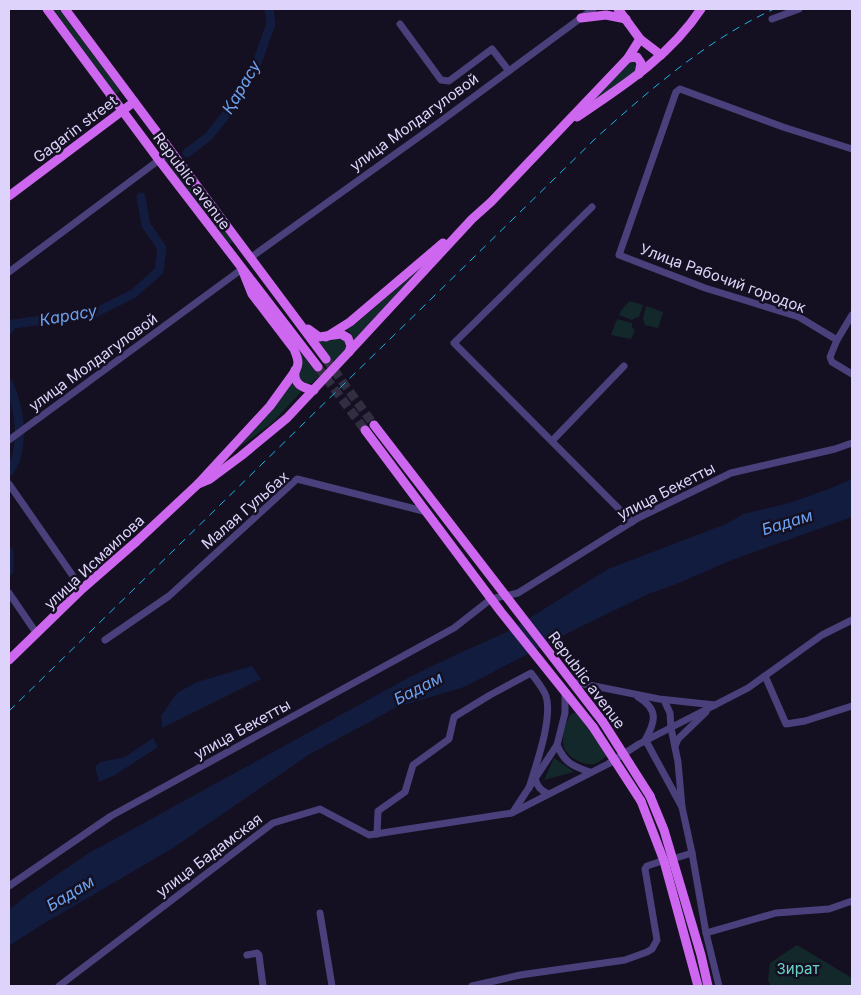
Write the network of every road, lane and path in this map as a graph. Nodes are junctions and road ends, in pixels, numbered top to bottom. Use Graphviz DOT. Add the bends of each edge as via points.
graph roads {
  1 [pos="46,9"];
  2 [pos="65,9"];
  3 [pos="593,9"];
  4 [pos="618,9"];
  5 [pos="701,9"];
  6 [pos="799,9"];
  7 [pos="581,18"];
  8 [pos="626,19"];
  9 [pos="772,20"];
  10 [pos="400,24"];
  11 [pos="640,39"];
  12 [pos="661,55"];
  13 [pos="628,58"];
  14 [pos="509,71"];
  15 [pos="639,74"];
  16 [pos="134,102"];
  17 [pos="122,111"];
  18 [pos="563,127"];
  19 [pos="852,148"];
  20 [pos="171,151"];
  21 [pos="159,160"];
  22 [pos="9,196"];
  23 [pos="592,207"];
  24 [pos="472,219"];
  25 [pos="252,260"];
  26 [pos="242,270"];
  27 [pos="9,272"];
  28 [pos="852,315"];
  29 [pos="326,337"];
  30 [pos="837,340"];
  31 [pos="348,354"];
  32 [pos="326,359"];
  33 [pos="624,366"];
  34 [pos="318,367"];
  35 [pos="296,370"];
  36 [pos="852,374"];
  37 [pos="314,390"];
  38 [pos="374,426"];
  39 [pos="365,430"];
  40 [pos="11,439"];
  41 [pos="552,441"];
  42 [pos="852,443"];
  43 [pos="9,484"];
  44 [pos="198,484"];
  45 [pos="427,512"];
  46 [pos="632,522"];
  47 [pos="82,589"];
  48 [pos="9,593"];
  49 [pos="506,596"];
  50 [pos="493,601"];
  51 [pos="852,620"];
  52 [pos="37,634"];
  53 [pos="105,640"];
  54 [pos="9,660"];
  55 [pos="765,676"];
  56 [pos="574,682"];
  57 [pos="565,691"];
  58 [pos="634,694"];
  59 [pos="664,700"];
  60 [pos="713,706"];
  61 [pos="852,706"];
  62 [pos="577,707"];
  63 [pos="565,713"];
  64 [pos="671,728"];
  65 [pos="645,742"];
  66 [pos="557,745"];
  67 [pos="675,747"];
  68 [pos="590,772"];
  69 [pos="679,776"];
  70 [pos="535,778"];
  71 [pos="666,780"];
  72 [pos="529,788"];
  73 [pos="548,794"];
  74 [pos="682,807"];
  75 [pos="512,813"];
  76 [pos="378,834"];
  77 [pos="692,853"];
  78 [pos="679,857"];
  79 [pos="659,862"];
  80 [pos="9,886"];
  81 [pos="852,901"];
  82 [pos="320,913"];
  83 [pos="706,933"];
  84 [pos="247,955"];
  85 [pos="59,986"];
  86 [pos="263,986"];
  87 [pos="332,986"];
  88 [pos="472,986"];
  89 [pos="698,986"];
  90 [pos="708,986"];
  91 [pos="719,986"];
  1 -- 17 [label="main road, Republic avenue"];
  2 -- 16 [label="main road, Republic avenue"];
  3 -- 7 [label="street, улица Молдагуловой"];
  4 -- 8 [label="main road"];
  5 -- 12 [label="main road"];
  6 -- 9 [label="street"];
  7 -- 8 [label="main road" via="606,15"];
  7 -- 14 [label="street, улица Молдагуловой"];
  8 -- 11 [label="main road"];
  10 -- 14 [label="street" via="445,82 492,49"];
  11 -- 12 [label="main road"];
  11 -- 13 [label="main road"];
  12 -- 15 [label="main road"];
  13 -- 15 [label="main road" via="637,57 641,63"];
  13 -- 18 [label="main road"];
  14 -- 25 [label="street, улица Молдагуловой"];
  15 -- 18 [label="main road"];
  16 -- 17 [label="main road, Gagarin street"];
  16 -- 20 [label="main road, Republic avenue"];
  17 -- 21 [label="main road, Republic avenue"];
  17 -- 22 [label="main road, Gagarin street"];
  18 -- 24 [label="main road"];
  19 -- 30 [label="street, Улица Рабочий городок" via="783,127 680,89 676,92 619,255 705,288 799,317"];
  20 -- 21 [label="street"];
  20 -- 25 [label="main road, Republic avenue"];
  21 -- 26 [label="main road, Republic avenue"];
  21 -- 27 [label="street"];
  23 -- 41 [label="street" via="454,343"];
  24 -- 29 [label="main road" via="350,322"];
  24 -- 31 [label="main road, улица Исмаилова"];
  25 -- 29 [label="main road" via="271,279 308,329 319,337"];
  25 -- 32 [label="main road, Republic avenue"];
  26 -- 34 [label="main road, Republic avenue"];
  26 -- 35 [label="main road" via="252,294 294,349 299,365"];
  26 -- 40 [label="street, улица Молдагуловой"];
  28 -- 30 [label="street"];
  29 -- 31 [label="main road" via="341,334 348,338 351,346"];
  30 -- 36 [label="street" via="830,357 832,362"];
  31 -- 37 [label="main road, улица Исмаилова"];
  33 -- 41 [label="street"];
  35 -- 37 [label="main road" via="296,382"];
  35 -- 44 [label="main road, улица Исмаилова" via="265,412"];
  37 -- 44 [label="main road, улица Исмаилова" via="287,418 241,456"];
  38 -- 49 [label="main road, Republic avenue"];
  39 -- 45 [label="main road, Republic avenue"];
  41 -- 46 [label="street"];
  42 -- 46 [label="street, улица Бекетты" via="731,472"];
  43 -- 47 [label="street"];
  44 -- 47 [label="main road, улица Исмаилова"];
  45 -- 50 [label="main road, Republic avenue"];
  45 -- 53 [label="street, Малая Гульбах" via="297,479 169,596"];
  46 -- 49 [label="street, улица Бекетты" via="518,592"];
  47 -- 52 [label="main road, улица Исмаилова"];
  48 -- 52 [label="street"];
  49 -- 50 [label="street, улица Бекетты"];
  49 -- 56 [label="main road, Republic avenue"];
  50 -- 57 [label="main road, Republic avenue"];
  50 -- 80 [label="street, улица Бекетты" via="454,628 111,816"];
  51 -- 55 [label="street, улица Бадамская" via="822,635"];
  52 -- 54 [label="main road, улица Исмаилова"];
  55 -- 60 [label="street, улица Бадамская"];
  55 -- 61 [label="street" via="786,724"];
  56 -- 58 [label="street"];
  56 -- 90 [label="main road, Republic avenue, bridge" via="650,796 664,830"];
  57 -- 62 [label="main road, Republic avenue"];
  57 -- 63 [label="street"];
  58 -- 59 [label="street"];
  58 -- 65 [label="street" via="651,708 654,718"];
  59 -- 60 [label="street"];
  59 -- 64 [label="street" via="670,713"];
  60 -- 64 [label="street, улица Бадамская"];
  60 -- 67 [label="street" via="678,738"];
  62 -- 63 [label="street"];
  62 -- 89 [label="main road, Republic avenue, bridge" via="641,801 664,861"];
  63 -- 66 [label="street"];
  64 -- 65 [label="street, улица Бадамская"];
  64 -- 67 [label="street"];
  65 -- 68 [label="street, улица Бадамская"];
  65 -- 71 [label="street"];
  66 -- 68 [label="street" via="562,757 573,766"];
  66 -- 70 [label="street"];
  67 -- 69 [label="street"];
  68 -- 73 [label="street, улица Бадамская"];
  69 -- 71 [label="street"];
  69 -- 74 [label="street"];
  70 -- 72 [label="street"];
  70 -- 73 [label="street" via="537,785"];
  71 -- 74 [label="street"];
  72 -- 75 [label="street"];
  72 -- 76 [label="street" via="544,738 547,715 546,696 531,673 454,717 448,739 413,765 405,792 378,812"];
  73 -- 75 [label="street, улица Бадамская"];
  74 -- 77 [label="street"];
  75 -- 76 [label="street, улица Бадамская"];
  76 -- 85 [label="street, улица Бадамская" via="369,835 320,809 273,824"];
  77 -- 78 [label="street"];
  77 -- 83 [label="street"];
  79 -- 88 [label="street" via="645,869 657,940 652,949 625,960"];
  81 -- 83 [label="street" via="829,909 776,913"];
  82 -- 87 [label="street"];
  83 -- 91 [label="street"];
  84 -- 86 [label="street" via="259,955"];
}
